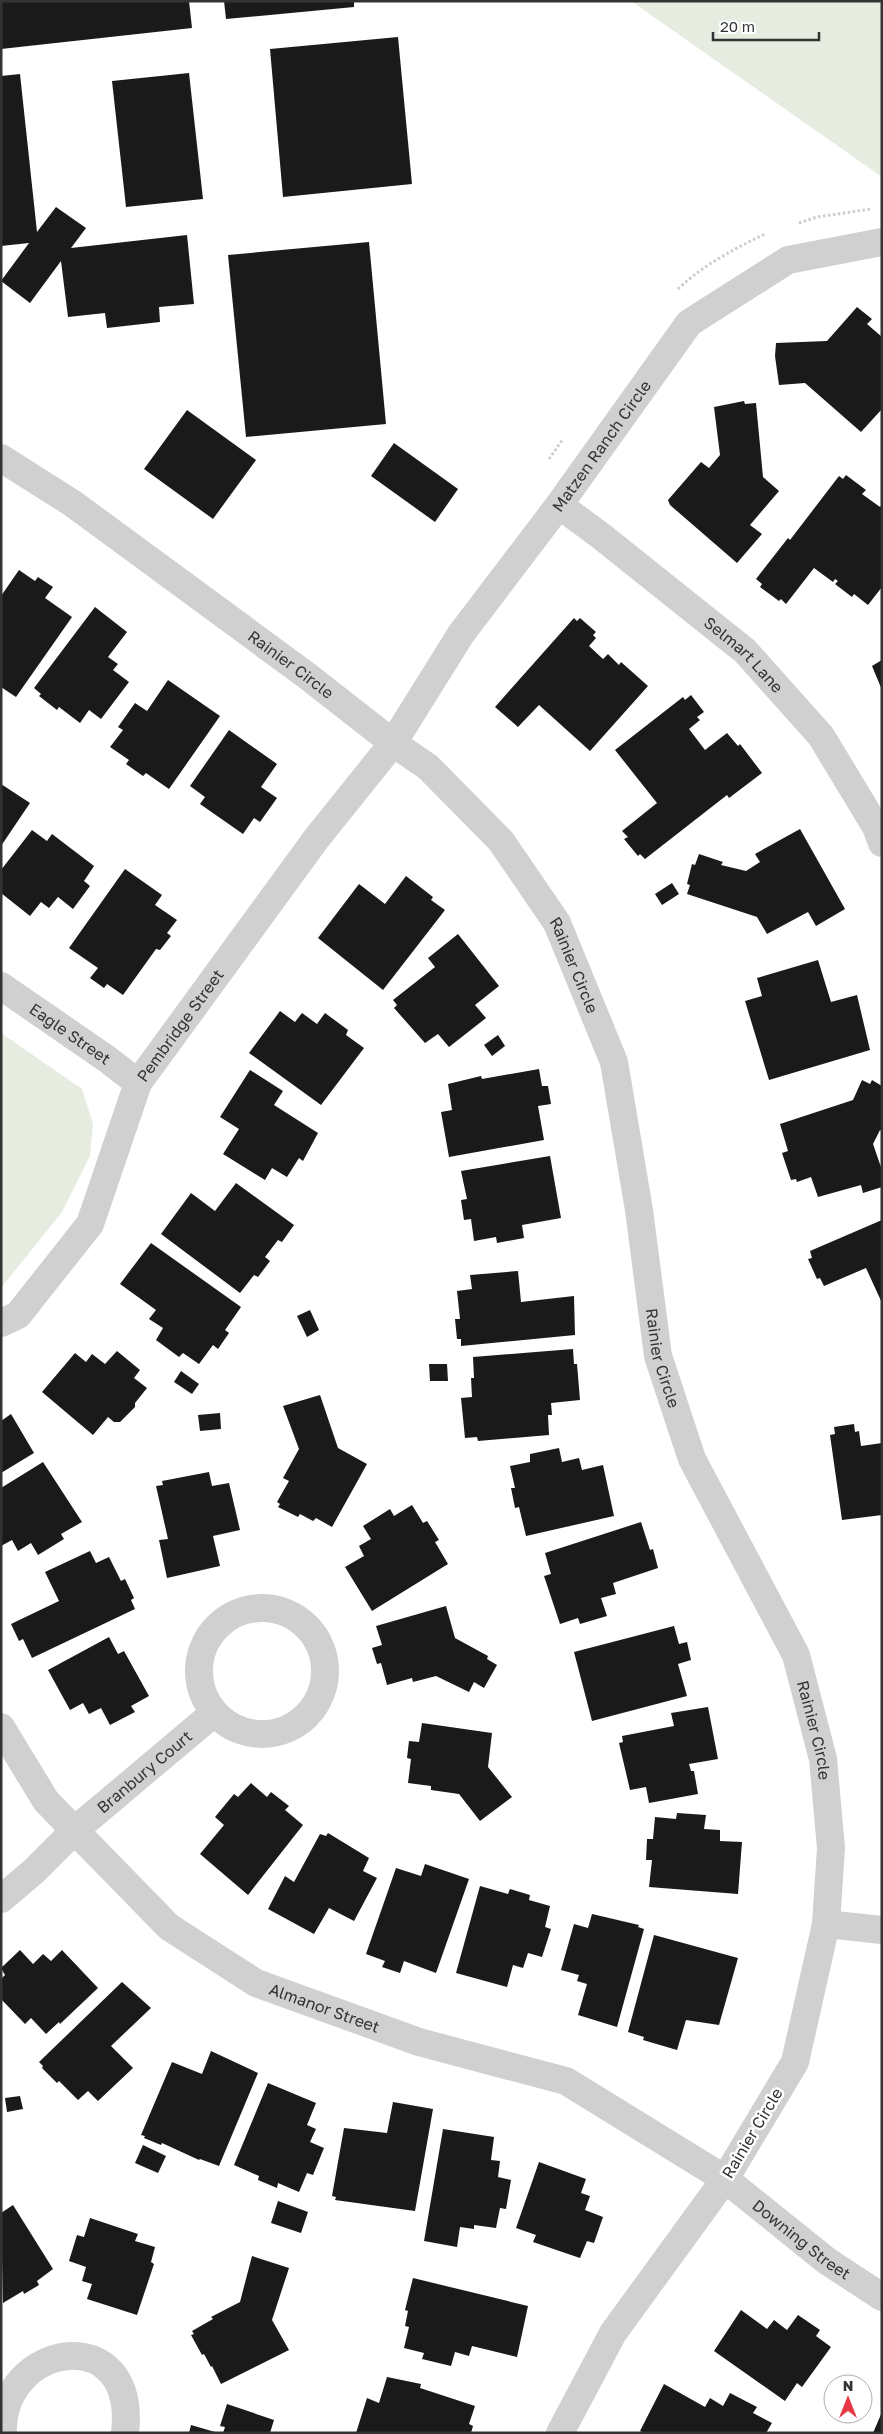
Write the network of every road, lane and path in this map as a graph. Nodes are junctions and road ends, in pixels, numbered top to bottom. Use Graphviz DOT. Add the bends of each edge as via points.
graph roads {
  1 [pos="882,242"];
  2 [pos="1,458"];
  3 [pos="559,505"];
  4 [pos="393,743"];
  5 [pos="882,843"];
  6 [pos="1,986"];
  7 [pos="138,1083"];
  8 [pos="1,1323"];
  9 [pos="214,1713"];
  10 [pos="1,1728"];
  11 [pos="75,1830"];
  12 [pos="1,1899"];
  13 [pos="826,1924"];
  14 [pos="882,1930"];
  15 [pos="725,2179"];
  16 [pos="882,2298"];
  17 [pos="3,2433"];
  18 [pos="125,2433"];
  19 [pos="560,2433"];
  1 -- 3 [label="street, Matzen Ranch Circle" via="788,260 688,323"];
  2 -- 4 [label="street, Rainier Circle" via="72,503"];
  3 -- 4 [label="street, Matzen Ranch Circle" via="462,634"];
  3 -- 5 [label="street, Selmart Lane" via="745,651 821,736 876,827"];
  4 -- 7 [label="street, Pembridge Street" via="316,839"];
  4 -- 13 [label="street, Rainier Circle" via="428,767 501,841 557,923 614,1062 639,1210 658,1356 692,1459 796,1655 823,1758 830,1848"];
  6 -- 7 [label="street, Eagle Street"];
  7 -- 8 [label="street, Pembridge Street" via="90,1224 18,1315"];
  9 -- 9 [label="street" via="230,1726 257,1734 291,1728 308,1716 320,1699 326,1679 325,1658 317,1638 304,1622 285,1611 265,1607 244,1610 225,1619 210,1634 201,1653 198,1674 203,1695"];
  9 -- 11 [label="street, Branbury Court"];
  10 -- 11 [label="street, Almanor Street" via="46,1801"];
  11 -- 12 [label="street, Branbury Court"];
  11 -- 15 [label="street, Almanor Street" via="169,1927 256,1983 419,2042 566,2081"];
  13 -- 14 [label="street"];
  13 -- 15 [label="street, Rainier Circle" via="795,2062"];
  15 -- 16 [label="street, Downing Street" via="827,2261"];
  15 -- 19 [label="street, Rainier Circle" via="613,2333"];
  17 -- 18 [label="street" via="1,2409 8,2388 21,2371 39,2359 59,2354 79,2356 98,2364 113,2377 127,2415"];
}
